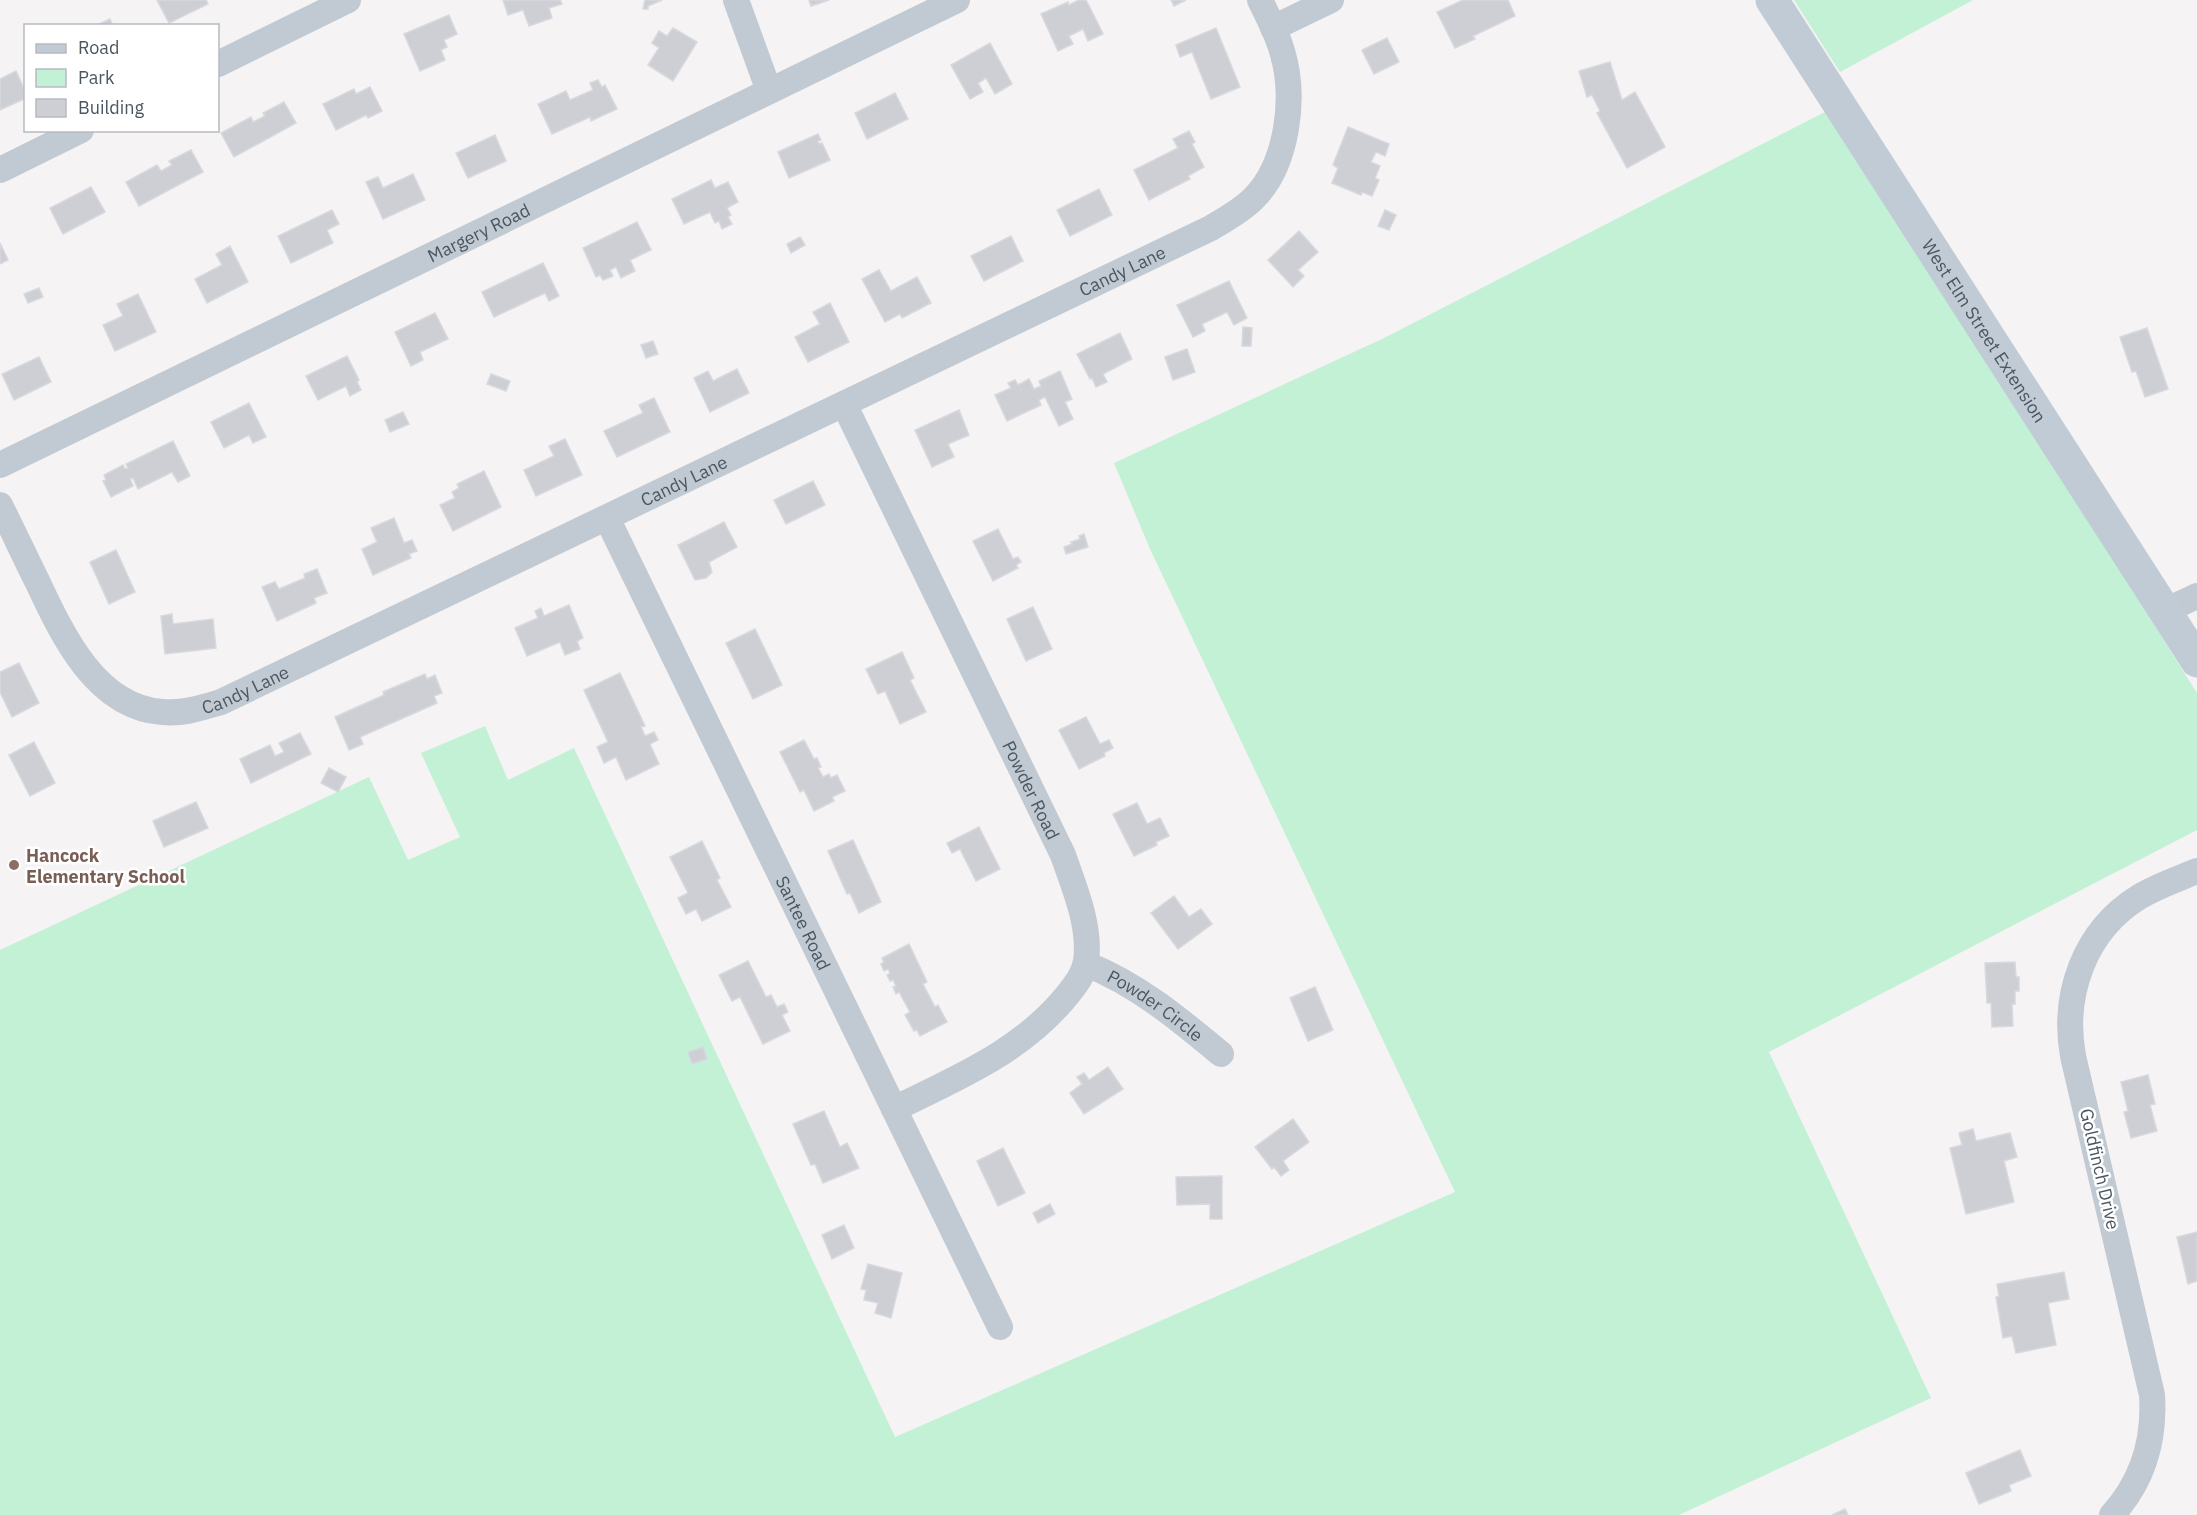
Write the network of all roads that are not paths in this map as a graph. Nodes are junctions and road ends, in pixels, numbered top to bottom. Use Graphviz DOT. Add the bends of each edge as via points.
graph roads {
  1 [pos="348,0"];
  2 [pos="736,0"];
  3 [pos="957,0"];
  4 [pos="1260,0"];
  5 [pos="1331,0"];
  6 [pos="1772,0"];
  7 [pos="1273,28"];
  8 [pos="219,64"];
  9 [pos="769,91"];
  10 [pos="77,132"];
  11 [pos="0,170"];
  12 [pos="844,404"];
  13 [pos="0,465"];
  14 [pos="0,505"];
  15 [pos="607,518"];
  16 [pos="2197,596"];
  17 [pos="2165,611"];
  18 [pos="2197,661"];
  19 [pos="2197,870"];
  20 [pos="1086,964"];
  21 [pos="1221,1054"];
  22 [pos="894,1109"];
  23 [pos="1000,1327"];
  24 [pos="2112,1515"];
  1 -- 8 [label="street"];
  2 -- 9 [label="street"];
  3 -- 9 [label="street, Margery Road"];
  4 -- 7 [label="street, Candy Lane"];
  5 -- 7 [label="street"];
  6 -- 17 [label="street, West Elm Street Extension"];
  7 -- 12 [label="street, Candy Lane" via="1283,52 1287,79 1285,133 1279,157 1254,198 1211,228"];
  9 -- 13 [label="street, Margery Road"];
  10 -- 11 [label="street"];
  12 -- 15 [label="street, Candy Lane"];
  12 -- 20 [label="street, Powder Road" via="1063,855 1083,917"];
  14 -- 15 [label="street, Candy Lane" via="60,628 81,661 94,677 127,702 161,712 181,712 221,702"];
  15 -- 22 [label="street, Santee Road"];
  16 -- 17 [label="street"];
  17 -- 18 [label="street, West Elm Street Extension"];
  19 -- 24 [label="street, Goldfinch Drive" via="2138,898 2112,918 2084,959 2070,1006 2073,1056 2152,1395 2152,1429 2145,1461 2131,1491"];
  20 -- 21 [label="street, Powder Circle" via="1137,989"];
  20 -- 22 [label="street" via="1060,1004 1018,1043"];
  22 -- 23 [label="street, Santee Road"];
}
